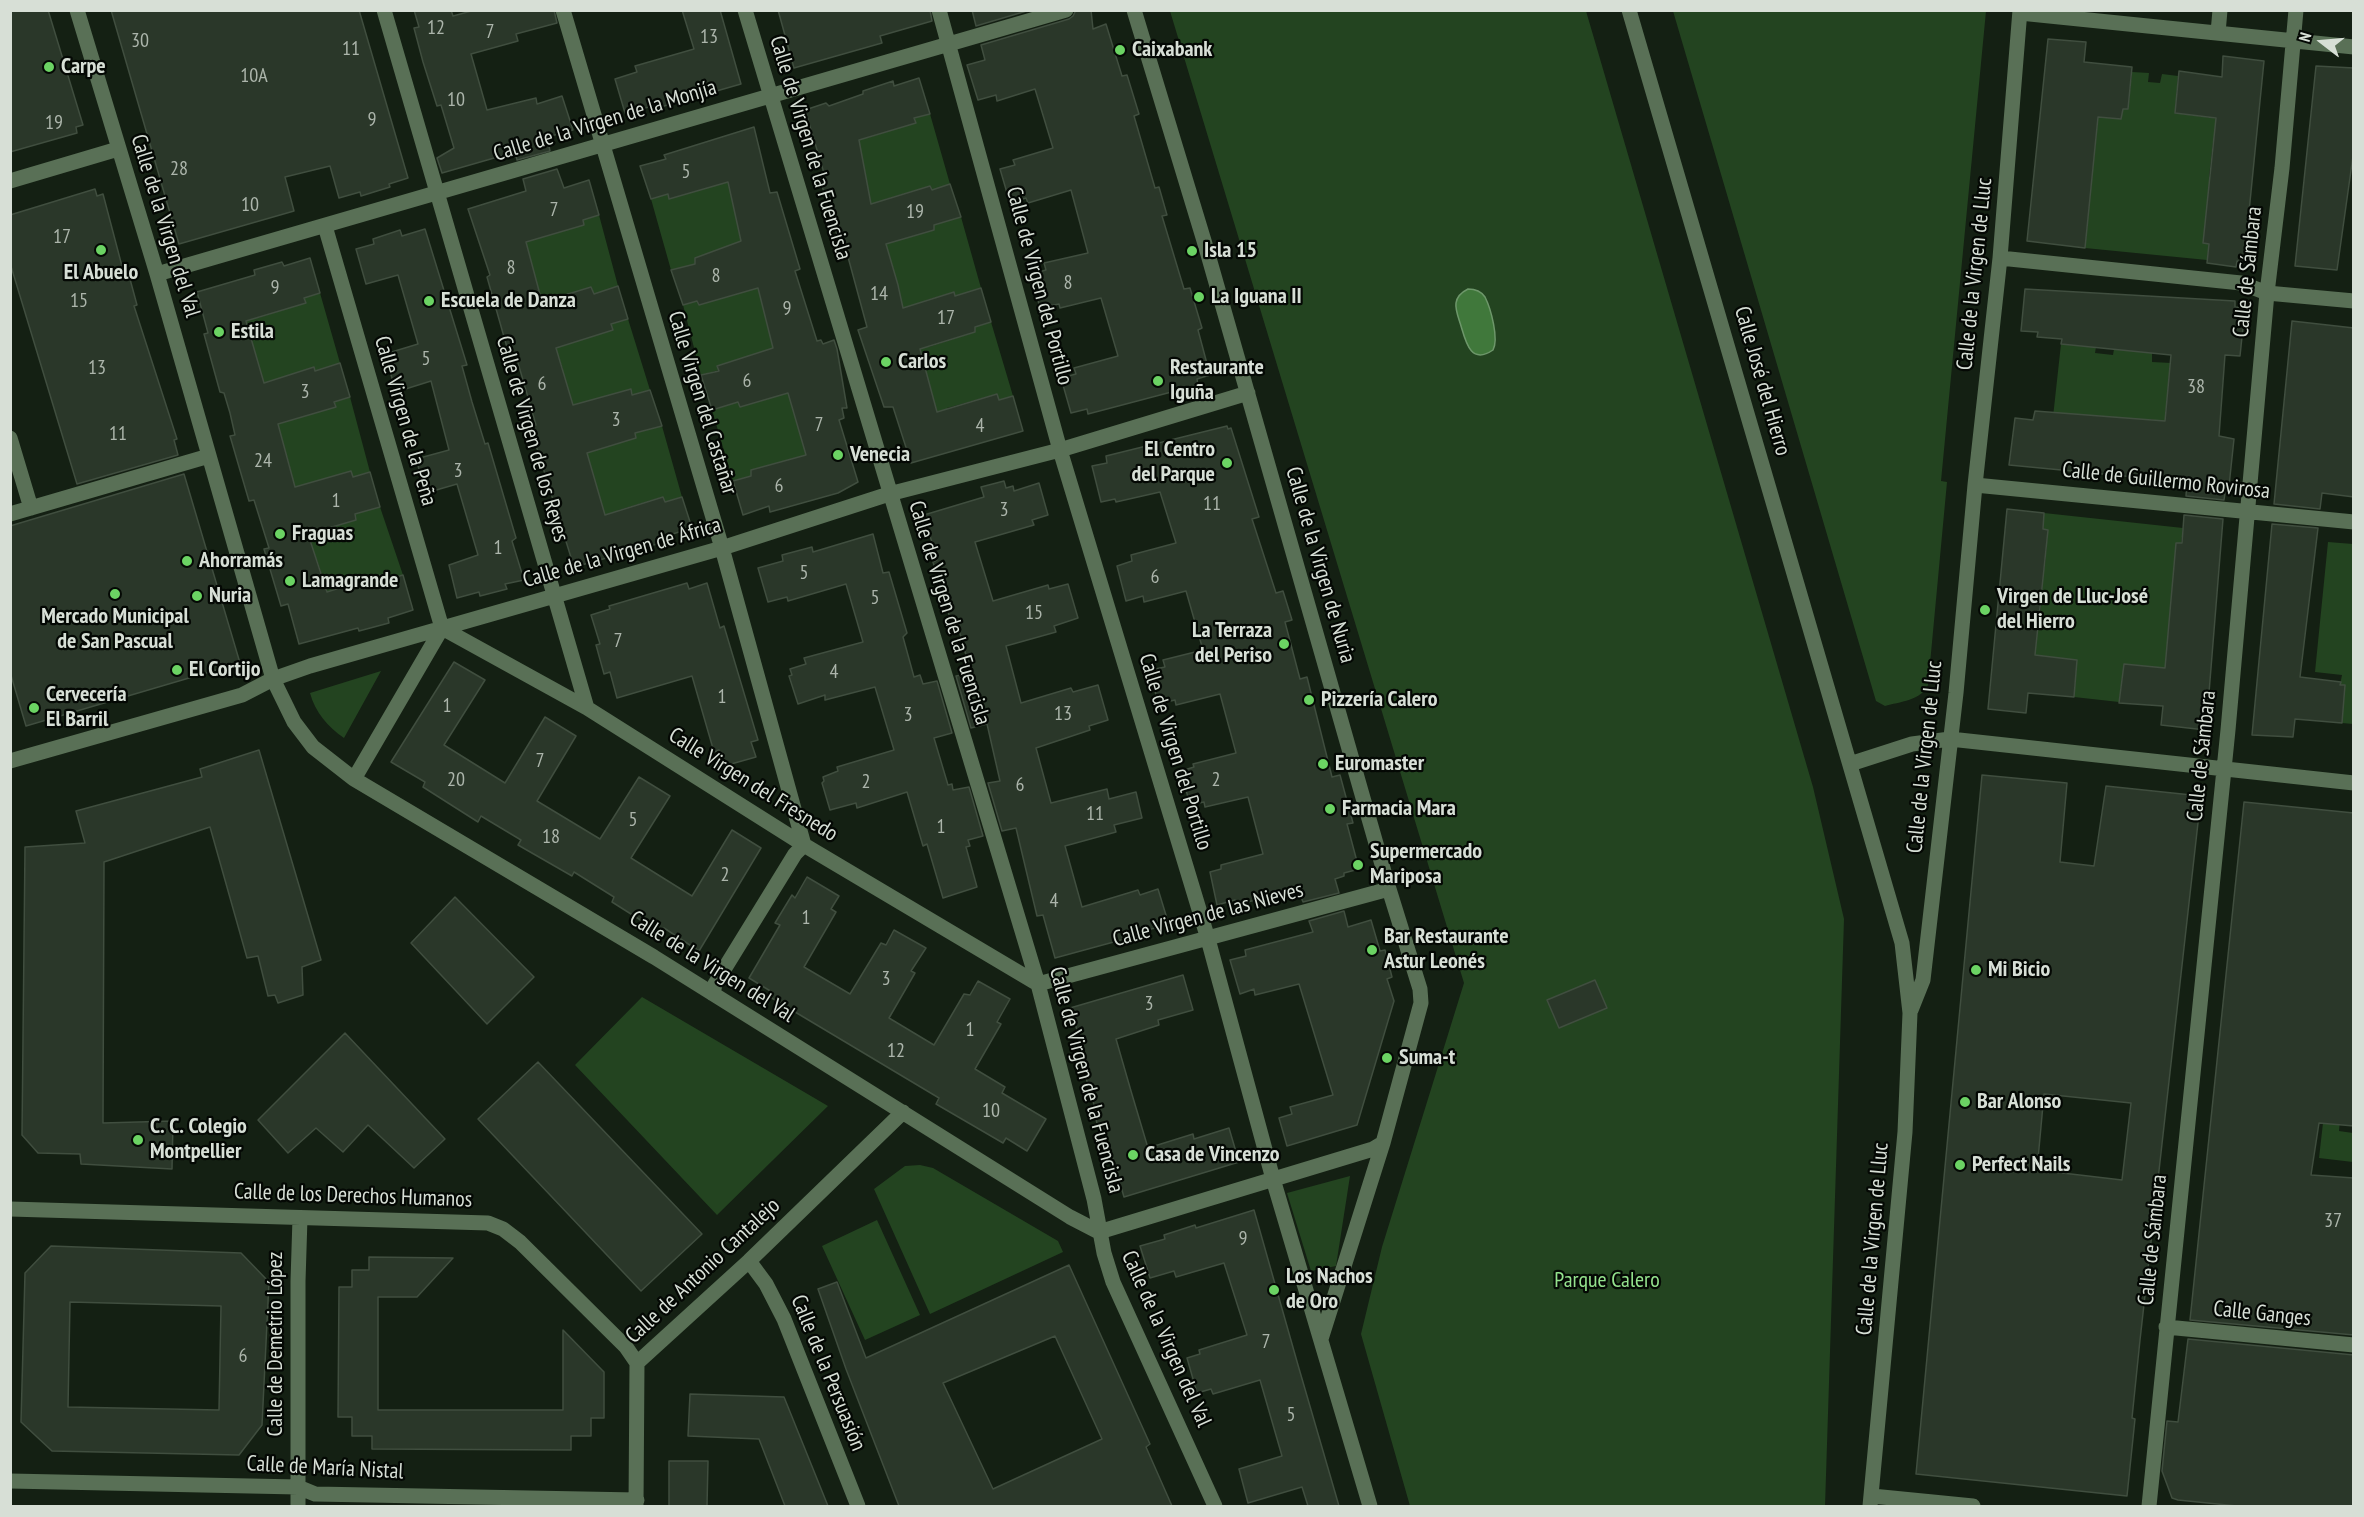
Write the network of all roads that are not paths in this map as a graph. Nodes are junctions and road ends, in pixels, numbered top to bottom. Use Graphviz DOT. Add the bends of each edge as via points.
graph roads {
  1 [pos="77,10"];
  2 [pos="384,10"];
  3 [pos="563,10"];
  4 [pos="745,10"];
  5 [pos="939,10"];
  6 [pos="1066,10"];
  7 [pos="1134,10"];
  8 [pos="1629,10"];
  9 [pos="2220,10"];
  10 [pos="2296,10"];
  11 [pos="2020,12"];
  12 [pos="2097,15"];
  13 [pos="2218,33"];
  14 [pos="2294,41"];
  15 [pos="949,44"];
  16 [pos="2354,47"];
  17 [pos="771,95"];
  18 [pos="602,147"];
  19 [pos="118,149"];
  20 [pos="10,181"];
  21 [pos="437,195"];
  22 [pos="326,226"];
  23 [pos="2000,258"];
  24 [pos="157,274"];
  25 [pos="2267,293"];
  26 [pos="2354,301"];
  27 [pos="1248,393"];
  28 [pos="10,438"];
  29 [pos="1060,450"];
  30 [pos="209,456"];
  31 [pos="1975,485"];
  32 [pos="889,494"];
  33 [pos="31,508"];
  34 [pos="2248,512"];
  35 [pos="10,514"];
  36 [pos="2354,522"];
  37 [pos="722,548"];
  38 [pos="555,596"];
  39 [pos="442,628"];
  40 [pos="273,679"];
  41 [pos="587,708"];
  42 [pos="1950,739"];
  43 [pos="10,761"];
  44 [pos="1850,764"];
  45 [pos="2223,770"];
  46 [pos="354,779"];
  47 [pos="2354,783"];
  48 [pos="804,845"];
  49 [pos="1389,889"];
  50 [pos="1208,939"];
  51 [pos="1038,984"];
  52 [pos="713,994"];
  53 [pos="1910,1013"];
  54 [pos="903,1112"];
  55 [pos="1383,1143"];
  56 [pos="1273,1179"];
  57 [pos="10,1209"];
  58 [pos="300,1218"];
  59 [pos="1099,1232"];
  60 [pos="749,1260"];
  61 [pos="2166,1327"];
  62 [pos="1321,1339"];
  63 [pos="2354,1345"];
  64 [pos="637,1363"];
  65 [pos="10,1481"];
  66 [pos="298,1487"];
  67 [pos="1871,1501"];
  68 [pos="637,1503"];
  69 [pos="298,1506"];
  70 [pos="858,1506"];
  71 [pos="1215,1506"];
  72 [pos="1370,1506"];
  73 [pos="1973,1506"];
  74 [pos="2149,1506"];
  1 -- 19 [label="street, Calle de la Virgen del Val"];
  2 -- 21 [label="street, Calle de Virgen de los Reyes"];
  3 -- 18 [label="street, Calle Virgen del Castañar"];
  4 -- 17 [label="street, Calle de Virgen de la Fuencisla"];
  5 -- 15 [label="street, Calle de Virgen del Portillo"];
  6 -- 15 [label="street, Calle de la Virgen de la Monjía"];
  7 -- 27 [label="street, Calle de la Virgen de Nuria"];
  8 -- 44 [label="street, Calle José del Hierro"];
  9 -- 13 [label="street"];
  10 -- 14 [label="street, Calle de Sámbara"];
  11 -- 12 [label="street"];
  11 -- 23 [label="street, Calle de la Virgen de Lluc"];
  12 -- 13 [label="street"];
  13 -- 14 [label="street"];
  14 -- 16 [label="street"];
  14 -- 25 [label="street, Calle de Sámbara"];
  15 -- 17 [label="street, Calle de la Virgen de la Monjía"];
  15 -- 29 [label="street, Calle de Virgen del Portillo"];
  17 -- 18 [label="street, Calle de la Virgen de la Monjía"];
  17 -- 32 [label="street, Calle de Virgen de la Fuencisla"];
  18 -- 21 [label="street, Calle de la Virgen de la Monjía"];
  18 -- 37 [label="street, Calle Virgen del Castañar"];
  19 -- 20 [label="street"];
  19 -- 24 [label="street, Calle de la Virgen del Val"];
  21 -- 22 [label="street, Calle de la Virgen de la Monjía"];
  21 -- 38 [label="street, Calle de Virgen de los Reyes"];
  22 -- 24 [label="street, Calle de la Virgen de la Monjía"];
  22 -- 39 [label="street, Calle Virgen de la Peña"];
  23 -- 25 [label="street" via="2241,283"];
  23 -- 31 [label="street, Calle de la Virgen de Lluc"];
  24 -- 30 [label="street, Calle de la Virgen del Val"];
  25 -- 26 [label="street"];
  25 -- 34 [label="street, Calle de Sámbara"];
  27 -- 29 [label="street, Calle de la Virgen de África"];
  27 -- 49 [label="street, Calle de la Virgen de Nuria"];
  28 -- 33 [label="street"];
  29 -- 32 [label="street, Calle de la Virgen de África"];
  29 -- 50 [label="street, Calle de Virgen del Portillo"];
  30 -- 33 [label="street"];
  30 -- 40 [label="street, Calle de la Virgen del Val"];
  31 -- 34 [label="street, Calle de Guillermo Rovirosa"];
  31 -- 42 [label="street, Calle de la Virgen de Lluc"];
  32 -- 37 [label="street, Calle de la Virgen de África"];
  32 -- 51 [label="street, Calle de Virgen de la Fuencisla"];
  33 -- 35 [label="street"];
  34 -- 36 [label="street, Calle de Guillermo Rovirosa"];
  34 -- 45 [label="street, Calle de Sámbara"];
  37 -- 38 [label="street, Calle de la Virgen de África"];
  37 -- 48 [label="street, Calle Virgen del Castañar"];
  38 -- 39 [label="street, Calle de la Virgen de África"];
  38 -- 41 [label="street, Calle de Virgen de los Reyes"];
  39 -- 40 [label="street, Calle de la Virgen de África"];
  39 -- 41 [label="street, Calle Virgen del Fresnedo"];
  39 -- 46 [label="street"];
  40 -- 43 [label="street, Calle de la Virgen de África" via="242,695"];
  40 -- 46 [label="street, Calle de la Virgen del Val" via="294,722 313,747"];
  41 -- 48 [label="street, Calle Virgen del Fresnedo"];
  42 -- 44 [label="street" via="1912,744"];
  42 -- 45 [label="street"];
  42 -- 53 [label="street, Calle de la Virgen de Lluc" via="1923,980"];
  44 -- 53 [label="street, Calle José del Hierro" via="1902,943"];
  45 -- 47 [label="street"];
  45 -- 61 [label="street, Calle de Sámbara"];
  46 -- 52 [label="street, Calle de la Virgen del Val"];
  48 -- 51 [label="street, Calle Virgen del Fresnedo"];
  48 -- 52 [label="street" via="715,984"];
  49 -- 50 [label="street, Calle Virgen de las Nieves"];
  49 -- 55 [label="street, Calle de la Virgen de Nuria" via="1421,1003"];
  50 -- 51 [label="street, Calle Virgen de las Nieves"];
  50 -- 56 [label="street, Calle de Virgen del Portillo"];
  51 -- 59 [label="street, Calle de Virgen de la Fuencisla" via="1094,1199"];
  52 -- 54 [label="street, Calle de la Virgen del Val"];
  53 -- 67 [label="street, Calle de la Virgen de Lluc" via="1904,1142"];
  54 -- 59 [label="street, Calle de la Virgen del Val"];
  54 -- 60 [label="street, Calle de Antonio Cantalejo"];
  55 -- 56 [label="street"];
  55 -- 62 [label="street, Calle de la Virgen de Nuria"];
  56 -- 59 [label="street"];
  56 -- 62 [label="street, Calle de Virgen del Portillo"];
  57 -- 58 [label="street, Calle de los Derechos Humanos"];
  58 -- 64 [label="street, Calle de los Derechos Humanos" via="488,1222 520,1242 626,1347"];
  58 -- 66 [label="street, Calle de Demetrio López"];
  59 -- 71 [label="street, Calle de la Virgen del Val" via="1113,1282"];
  60 -- 64 [label="street, Calle de Antonio Cantalejo"];
  60 -- 70 [label="street, Calle de la Persuasión" via="784,1319"];
  61 -- 63 [label="street, Calle Ganges"];
  61 -- 74 [label="street, Calle de Sámbara"];
  62 -- 72 [label="street, Calle de Virgen del Portillo"];
  64 -- 68 [label="street, Calle de Antonio Cantalejo"];
  65 -- 66 [label="street, Calle de María Nistal"];
  66 -- 68 [label="street, Calle de María Nistal" via="315,1494"];
  66 -- 69 [label="street, Calle de Demetrio López"];
  67 -- 73 [label="street"];
}
